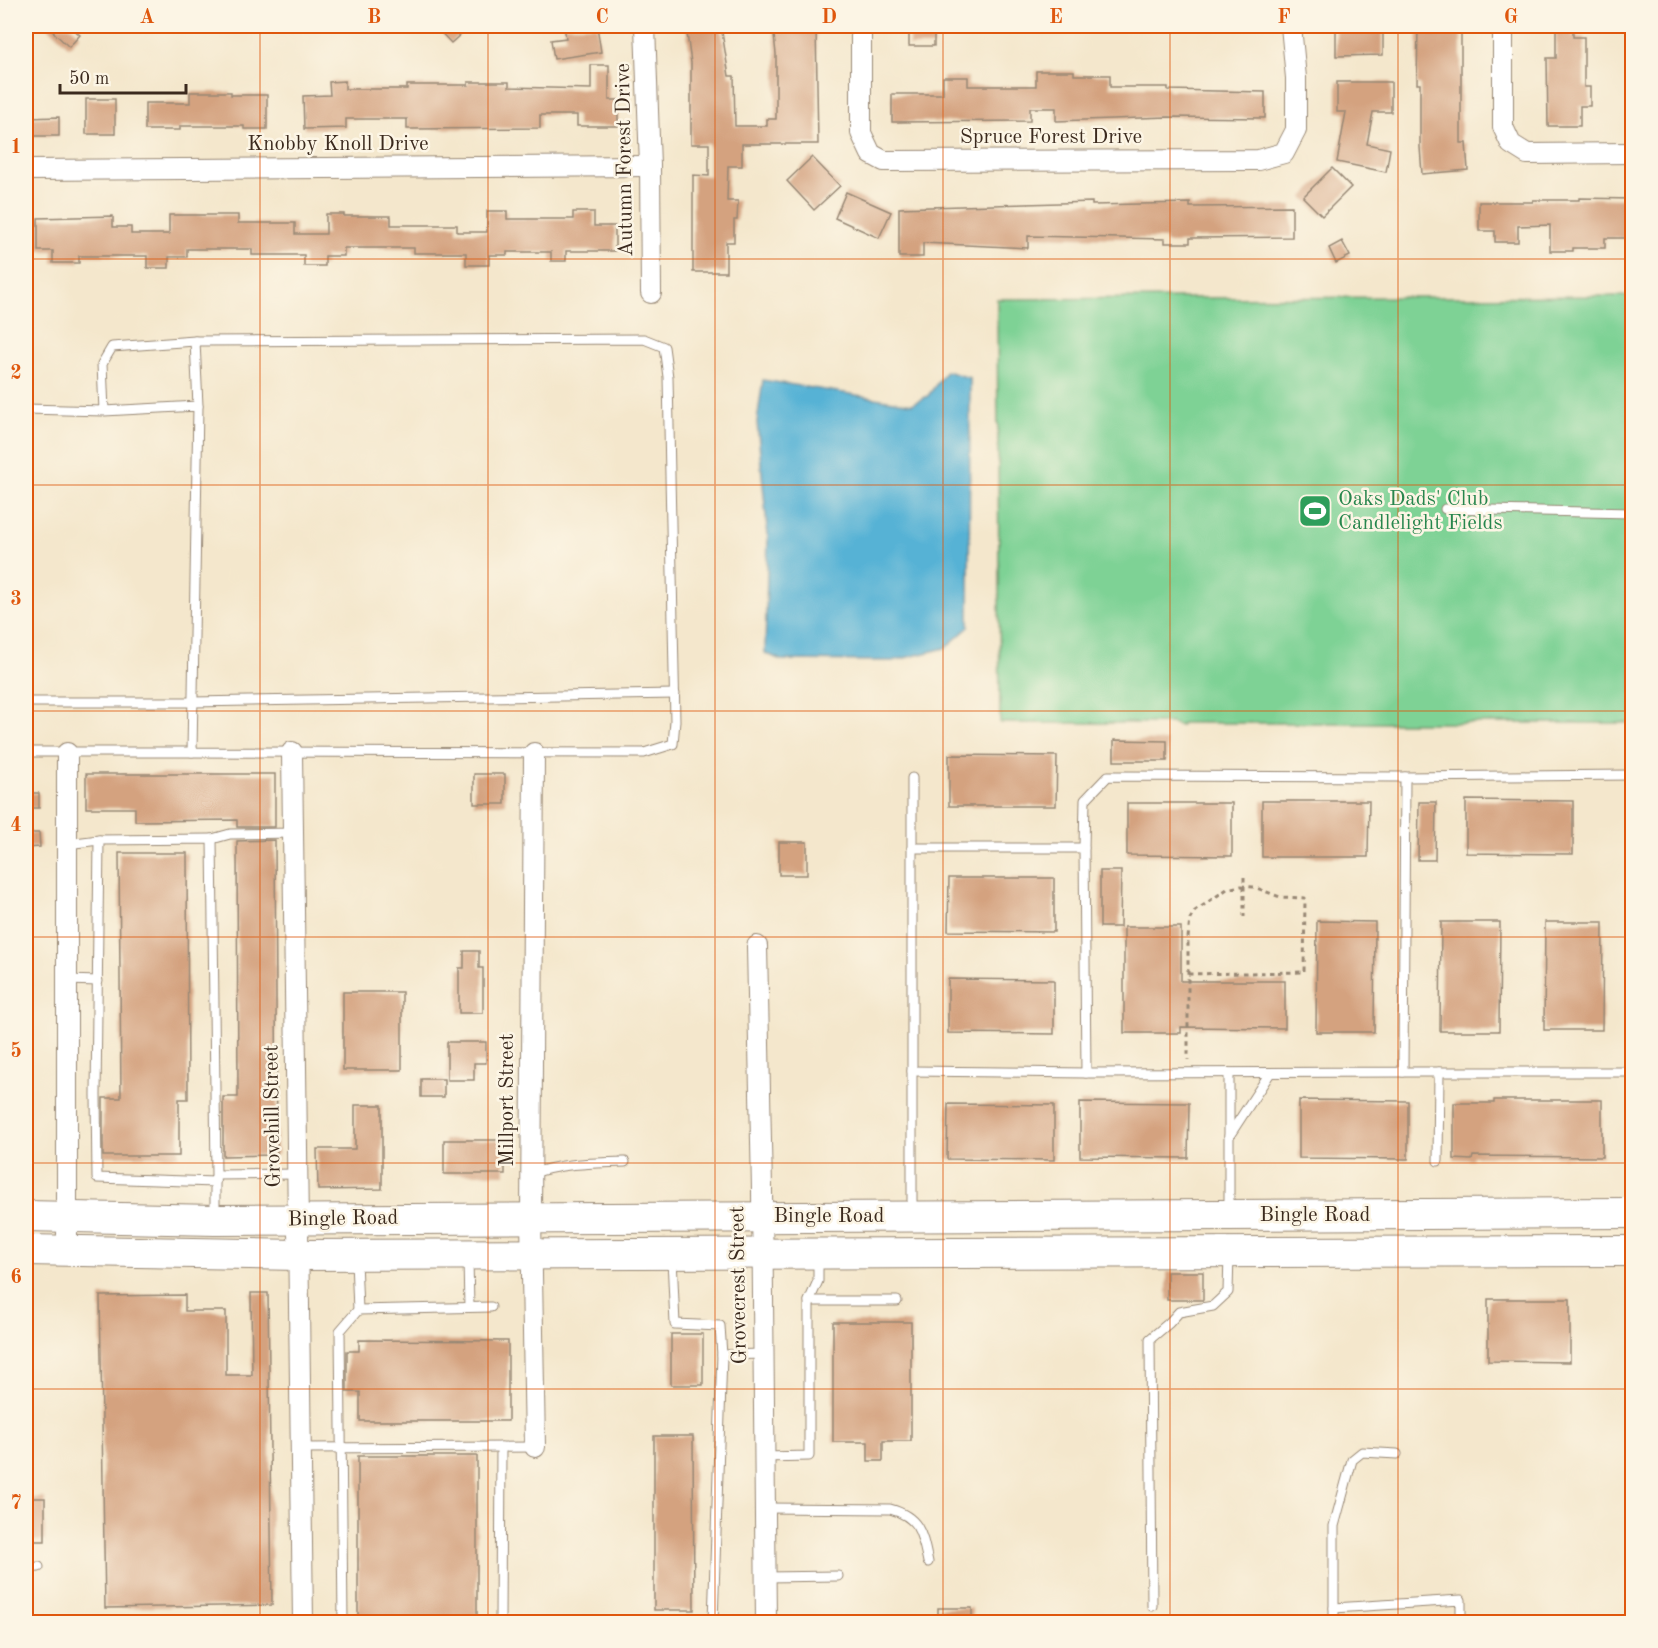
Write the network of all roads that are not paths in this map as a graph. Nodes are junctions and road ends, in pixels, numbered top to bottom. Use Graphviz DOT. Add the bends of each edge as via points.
graph roads {
  1 [pos="645,26"];
  2 [pos="861,26"];
  3 [pos="1291,26"];
  4 [pos="1503,26"];
  5 [pos="1632,153"];
  6 [pos="650,166"];
  7 [pos="26,170"];
  8 [pos="651,293"];
  9 [pos="195,341"];
  10 [pos="198,406"];
  11 [pos="26,409"];
  12 [pos="104,411"];
  13 [pos="1444,509"];
  14 [pos="1632,513"];
  15 [pos="675,694"];
  16 [pos="26,702"];
  17 [pos="193,702"];
  18 [pos="192,752"];
  19 [pos="26,753"];
  20 [pos="67,753"];
  21 [pos="292,753"];
  22 [pos="534,753"];
  23 [pos="1632,775"];
  24 [pos="1405,777"];
  25 [pos="912,778"];
  26 [pos="294,833"];
  27 [pos="212,839"];
  28 [pos="99,840"];
  29 [pos="67,844"];
  30 [pos="912,848"];
  31 [pos="1084,848"];
  32 [pos="757,946"];
  33 [pos="66,980"];
  34 [pos="98,981"];
  35 [pos="912,1071"];
  36 [pos="1403,1072"];
  37 [pos="1439,1072"];
  38 [pos="1632,1072"];
  39 [pos="1086,1073"];
  40 [pos="1229,1073"];
  41 [pos="1270,1073"];
  42 [pos="1229,1136"];
  43 [pos="1438,1161"];
  44 [pos="625,1162"];
  45 [pos="298,1174"];
  46 [pos="531,1174"];
  47 [pos="216,1178"];
  48 [pos="1632,1213"];
  49 [pos="26,1216"];
  50 [pos="67,1216"];
  51 [pos="762,1216"];
  52 [pos="912,1216"];
  53 [pos="1229,1216"];
  54 [pos="531,1217"];
  55 [pos="298,1219"];
  56 [pos="215,1220"];
  57 [pos="26,1250"];
  58 [pos="67,1250"];
  59 [pos="1632,1251"];
  60 [pos="468,1253"];
  61 [pos="531,1253"];
  62 [pos="672,1253"];
  63 [pos="818,1253"];
  64 [pos="1229,1253"];
  65 [pos="356,1254"];
  66 [pos="762,1254"];
  67 [pos="298,1255"];
  68 [pos="809,1301"];
  69 [pos="897,1301"];
  70 [pos="469,1307"];
  71 [pos="491,1307"];
  72 [pos="358,1310"];
  73 [pos="763,1354"];
  74 [pos="722,1355"];
  75 [pos="341,1447"];
  76 [pos="501,1447"];
  77 [pos="535,1447"];
  78 [pos="301,1448"];
  79 [pos="1397,1454"];
  80 [pos="764,1456"];
  81 [pos="765,1508"];
  82 [pos="928,1562"];
  83 [pos="39,1567"];
  84 [pos="26,1568"];
  85 [pos="838,1576"];
  86 [pos="766,1577"];
  87 [pos="1152,1606"];
  88 [pos="1334,1608"];
  89 [pos="303,1623"];
  90 [pos="343,1623"];
  91 [pos="500,1623"];
  92 [pos="713,1623"];
  93 [pos="766,1623"];
  94 [pos="1334,1623"];
  95 [pos="1461,1623"];
  1 -- 6 [label="street, Autumn Forest Drive"];
  2 -- 3 [label="street, Spruce Forest Drive" via="861,133 871,154 884,161 1258,160 1284,153 1296,130"];
  4 -- 5 [label="street" via="1503,127 1511,144 1527,154"];
  6 -- 7 [label="street, Knobby Knoll Drive"];
  6 -- 8 [label="street, Autumn Forest Drive"];
  9 -- 10 [label="lane"];
  9 -- 12 [label="lane" via="112,347 102,363"];
  9 -- 15 [label="lane" via="644,339 664,347 668,377"];
  10 -- 12 [label="lane"];
  10 -- 17 [label="lane"];
  11 -- 12 [label="lane"];
  13 -- 14 [label="lane"];
  15 -- 17 [label="lane"];
  15 -- 22 [label="lane" via="673,744 644,753"];
  16 -- 17 [label="lane"];
  17 -- 18 [label="lane"];
  18 -- 20 [label="lane"];
  18 -- 21 [label="lane"];
  19 -- 20 [label="lane"];
  20 -- 29 [label="street"];
  21 -- 22 [label="lane"];
  21 -- 26 [label="street, Grovehill Street"];
  22 -- 46 [label="street, Millport Street"];
  23 -- 24 [label="lane"];
  24 -- 31 [label="lane" via="1108,776 1085,801"];
  24 -- 36 [label="lane"];
  25 -- 30 [label="lane"];
  26 -- 27 [label="lane" via="230,834"];
  26 -- 45 [label="street, Grovehill Street"];
  27 -- 28 [label="lane"];
  27 -- 47 [label="lane"];
  28 -- 29 [label="lane"];
  28 -- 34 [label="lane"];
  29 -- 33 [label="street"];
  30 -- 31 [label="lane"];
  30 -- 35 [label="lane"];
  31 -- 39 [label="lane"];
  32 -- 51 [label="street, Grovecrest Street"];
  33 -- 34 [label="lane"];
  33 -- 50 [label="street"];
  34 -- 47 [label="lane" via="97,1178"];
  35 -- 39 [label="lane"];
  35 -- 52 [label="lane"];
  36 -- 37 [label="lane"];
  36 -- 41 [label="lane"];
  37 -- 38 [label="lane"];
  37 -- 43 [label="lane"];
  39 -- 40 [label="lane"];
  40 -- 41 [label="lane"];
  40 -- 42 [label="lane"];
  41 -- 42 [label="lane"];
  42 -- 53 [label="lane"];
  44 -- 46 [label="lane" via="571,1164"];
  45 -- 47 [label="lane"];
  45 -- 55 [label="street, Grovehill Street"];
  46 -- 54 [label="street, Millport Street"];
  47 -- 56 [label="lane"];
  48 -- 53 [label="main road, Bingle Road"];
  49 -- 50 [label="main road, Bingle Road"];
  50 -- 56 [label="main road, Bingle Road"];
  50 -- 58 [label="street"];
  51 -- 52 [label="main road, Bingle Road"];
  51 -- 54 [label="main road, Bingle Road"];
  51 -- 66 [label="street, Grovecrest Street"];
  52 -- 53 [label="main road, Bingle Road"];
  53 -- 64 [label="main road"];
  54 -- 55 [label="main road, Bingle Road"];
  54 -- 61 [label="street, Millport Street"];
  55 -- 56 [label="main road, Bingle Road"];
  55 -- 67 [label="street, Grovehill Street"];
  57 -- 58 [label="main road, Bingle Road"];
  58 -- 67 [label="main road, Bingle Road"];
  59 -- 64 [label="main road, Bingle Road"];
  60 -- 61 [label="main road, Bingle Road"];
  60 -- 65 [label="main road, Bingle Road"];
  60 -- 70 [label="lane"];
  61 -- 62 [label="main road, Bingle Road"];
  61 -- 77 [label="street, Millport Street"];
  62 -- 66 [label="main road, Bingle Road"];
  62 -- 74 [label="lane" via="675,1324 720,1326"];
  63 -- 64 [label="main road, Bingle Road"];
  63 -- 66 [label="main road, Bingle Road"];
  63 -- 68 [label="lane" via="818,1281"];
  64 -- 87 [label="lane" via="1228,1292 1213,1306 1179,1312 1150,1339"];
  65 -- 67 [label="main road, Bingle Road"];
  65 -- 72 [label="lane"];
  66 -- 73 [label="street, Grovecrest Street"];
  67 -- 78 [label="street, Grovehill Street"];
  68 -- 69 [label="lane"];
  68 -- 80 [label="lane" via="808,1456"];
  70 -- 71 [label="lane"];
  70 -- 72 [label="lane"];
  72 -- 75 [label="lane" via="340,1331"];
  73 -- 74 [label="lane"];
  73 -- 80 [label="street, Grovecrest Street"];
  74 -- 92 [label="lane"];
  75 -- 76 [label="lane"];
  75 -- 78 [label="lane"];
  75 -- 90 [label="lane"];
  76 -- 77 [label="lane"];
  76 -- 91 [label="lane"];
  78 -- 89 [label="street, Grovehill Street"];
  79 -- 88 [label="lane" via="1362,1452 1352,1460 1334,1526"];
  80 -- 81 [label="street, Grovecrest Street"];
  81 -- 82 [label="lane" via="890,1509 903,1513 915,1522 923,1536"];
  81 -- 86 [label="street, Grovecrest Street"];
  83 -- 84 [label="lane"];
  85 -- 86 [label="lane"];
  86 -- 93 [label="street, Grovecrest Street"];
  88 -- 94 [label="lane"];
  88 -- 95 [label="lane" via="1461,1600"];
}
